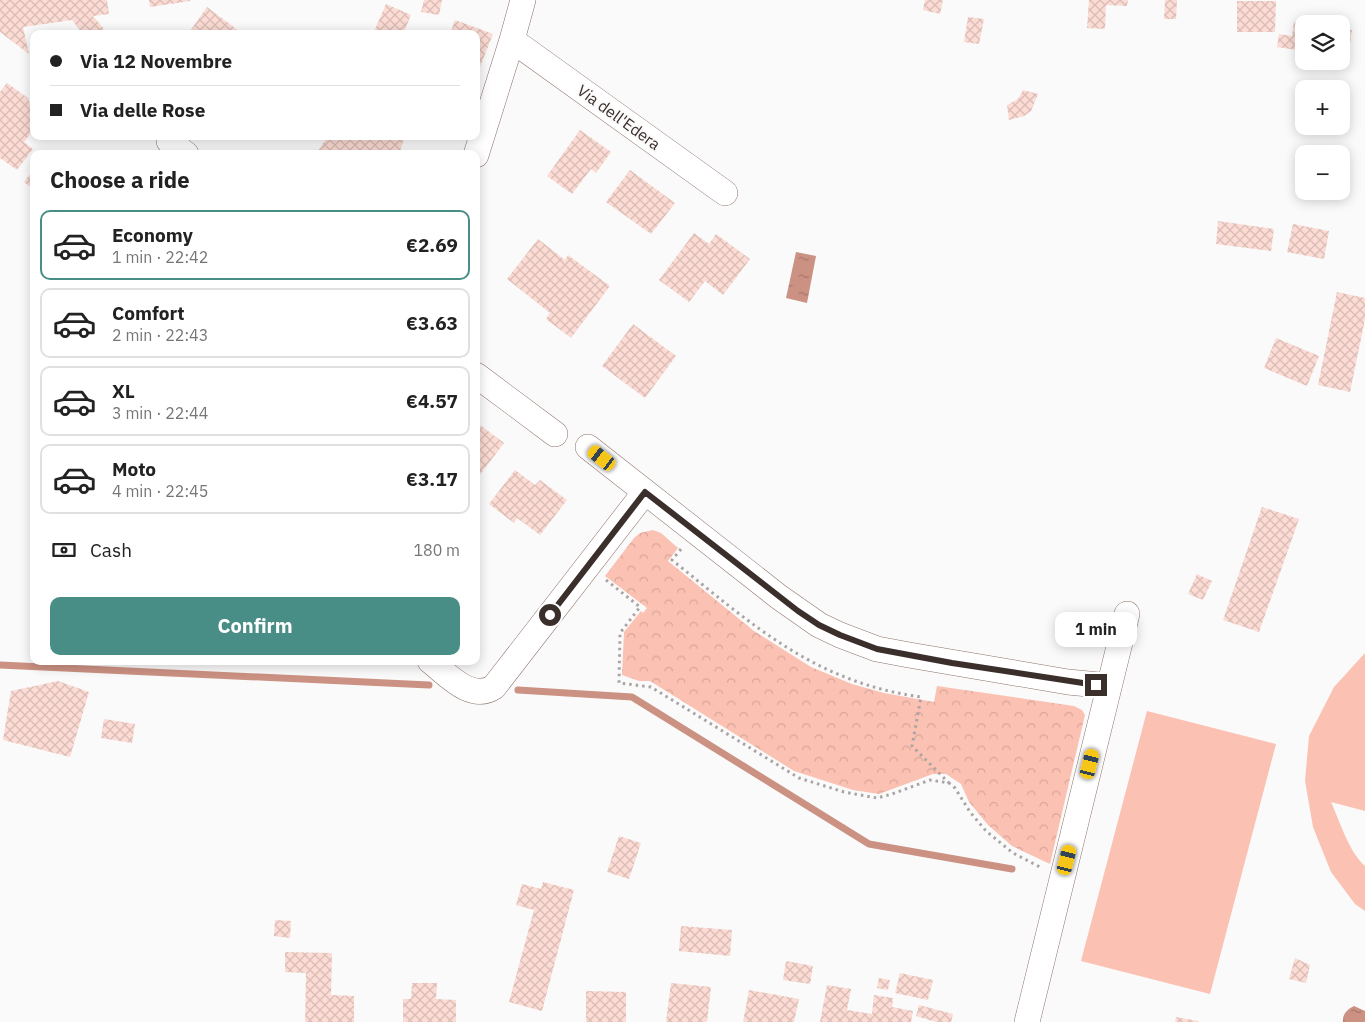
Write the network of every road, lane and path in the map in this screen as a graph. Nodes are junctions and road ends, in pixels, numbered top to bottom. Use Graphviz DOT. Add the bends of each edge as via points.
graph roads {
  1 [pos="522,0"];
  2 [pos="512,40"];
  3 [pos="478,150"];
  4 [pos="725,193"];
  5 [pos="480,377"];
  6 [pos="555,434"];
  7 [pos="588,447"];
  8 [pos="645,492"];
  9 [pos="683,546"];
  10 [pos="601,577"];
  11 [pos="1127,614"];
  12 [pos="435,665"];
  13 [pos="1109,686"];
  14 [pos="949,782"];
  15 [pos="1062,880"];
  16 [pos="1027,1022"];
  1 -- 2 [label="street"];
  2 -- 3 [label="street"];
  2 -- 4 [label="street, Via dell'Edera"];
  5 -- 6 [label="street"];
  7 -- 8 [label="street"];
  8 -- 12 [label="street" via="494,686 487,691 472,691"];
  8 -- 13 [label="street" via="798,611 846,638 877,649 918,657"];
  9 -- 14 [label="path" via="672,560 750,623 794,653 851,680 892,693 921,697 912,746"];
  10 -- 14 [label="path" via="640,607 620,633 619,682 651,687 799,778 844,792 878,798 930,780"];
  11 -- 13 [label="street"];
  13 -- 15 [label="street"];
  14 -- 15 [label="path" via="992,837"];
  15 -- 16 [label="street"];
}
